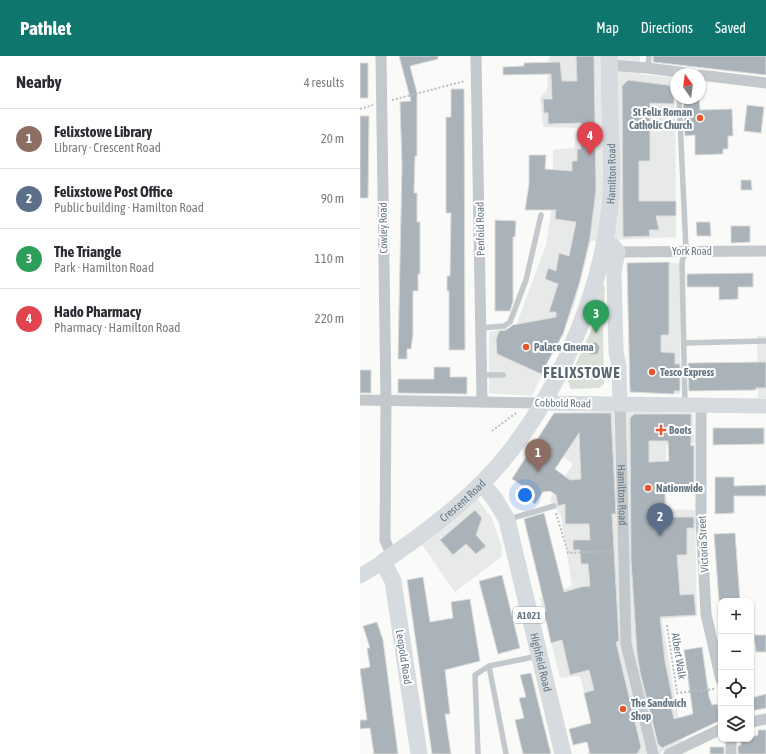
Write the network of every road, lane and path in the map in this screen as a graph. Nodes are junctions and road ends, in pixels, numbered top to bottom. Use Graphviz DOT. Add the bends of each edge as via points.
graph roads {
  1 [pos="381,56"];
  2 [pos="476,56"];
  3 [pos="649,56"];
  4 [pos="610,61"];
  5 [pos="648,68"];
  6 [pos="670,72"];
  7 [pos="706,76"];
  8 [pos="476,78"];
  9 [pos="766,83"];
  10 [pos="382,103"];
  11 [pos="679,104"];
  12 [pos="360,109"];
  13 [pos="541,215"];
  14 [pos="611,247"];
  15 [pos="686,250"];
  16 [pos="766,251"];
  17 [pos="481,328"];
  18 [pos="766,341"];
  19 [pos="684,343"];
  20 [pos="482,374"];
  21 [pos="503,375"];
  22 [pos="360,400"];
  23 [pos="386,401"];
  24 [pos="482,402"];
  25 [pos="521,403"];
  26 [pos="542,403"];
  27 [pos="620,404"];
  28 [pos="685,406"];
  29 [pos="701,406"];
  30 [pos="766,406"];
  31 [pos="492,431"];
  32 [pos="482,482"];
  33 [pos="554,506"];
  34 [pos="507,520"];
  35 [pos="623,551"];
  36 [pos="388,559"];
  37 [pos="360,576"];
  38 [pos="667,625"];
  39 [pos="538,656"];
  40 [pos="489,666"];
  41 [pos="719,670"];
  42 [pos="718,688"];
  43 [pos="766,719"];
  44 [pos="754,721"];
  45 [pos="718,730"];
  46 [pos="730,742"];
  47 [pos="419,754"];
  48 [pos="478,754"];
  49 [pos="506,754"];
  50 [pos="563,754"];
  51 [pos="654,754"];
  52 [pos="669,754"];
  53 [pos="731,754"];
  1 -- 10 [label="street, Cowley Road"];
  2 -- 8 [label="street, Penfold Road"];
  3 -- 5 [label="lane"];
  4 -- 5 [label="street"];
  4 -- 14 [label="main road, Hamilton Road"];
  5 -- 6 [label="street"];
  7 -- 9 [label="street"];
  8 -- 10 [label="path"];
  8 -- 17 [label="street, Penfold Road"];
  10 -- 12 [label="path"];
  10 -- 23 [label="street, Cowley Road"];
  11 -- 15 [label="lane"];
  13 -- 17 [label="lane" via="526,280 510,322"];
  14 -- 15 [label="street, York Road"];
  14 -- 26 [label="main road, Hamilton Road" via="569,354"];
  14 -- 27 [label="street, Hamilton Road"];
  15 -- 16 [label="street, York Road"];
  15 -- 19 [label="lane" via="682,262"];
  17 -- 20 [label="street, Penfold Road"];
  18 -- 19 [label="lane"];
  19 -- 28 [label="lane"];
  20 -- 21 [label="lane"];
  20 -- 24 [label="street, Penfold Road"];
  22 -- 23 [label="street, Cobbold Road"];
  23 -- 24 [label="street, Cobbold Road"];
  23 -- 36 [label="street, Leopold Road" via="385,540"];
  24 -- 25 [label="street, Cobbold Road"];
  25 -- 26 [label="street, Cobbold Road"];
  25 -- 31 [label="path" via="516,413"];
  26 -- 27 [label="street, Cobbold Road"];
  26 -- 32 [label="main road, Crescent Road" via="513,448"];
  27 -- 28 [label="street, Cobbold Road"];
  27 -- 35 [label="street, Hamilton Road"];
  28 -- 29 [label="street, Cobbold Road"];
  29 -- 30 [label="street, Cobbold Road"];
  29 -- 41 [label="street, Victoria Street" via="701,519 706,614"];
  32 -- 34 [label="main road, Highfield Road / A1021"];
  32 -- 36 [label="main road, Crescent Road" via="418,538"];
  33 -- 34 [label="lane"];
  33 -- 35 [label="path" via="568,552"];
  34 -- 39 [label="main road, Highfield Road / A1021"];
  35 -- 51 [label="street, Hamilton Road" via="626,644"];
  36 -- 37 [label="street, Crescent Road"];
  36 -- 47 [label="main road, Leopold Road"];
  38 -- 42 [label="path, Albert Walk" via="677,693"];
  39 -- 40 [label="lane"];
  39 -- 50 [label="main road, Highfield Road / A1021"];
  40 -- 48 [label="lane" via="475,675"];
  40 -- 49 [label="lane"];
  43 -- 44 [label="street"];
  45 -- 52 [label="street"];
  46 -- 53 [label="street"];
}
